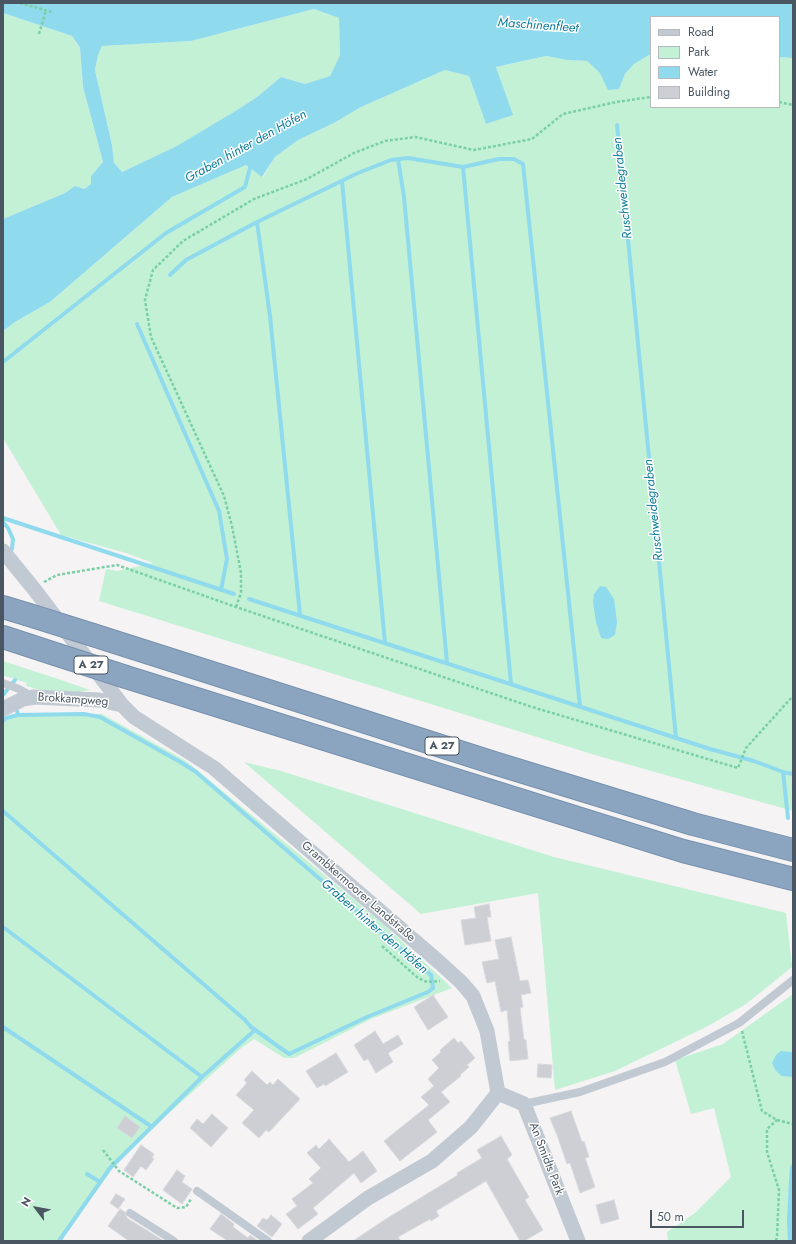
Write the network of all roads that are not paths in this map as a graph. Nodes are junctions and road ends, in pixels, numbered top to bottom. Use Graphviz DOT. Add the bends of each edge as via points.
graph roads {
  1 [pos="3,551"];
  2 [pos="3,607"];
  3 [pos="3,637"];
  4 [pos="3,683"];
  5 [pos="34,697"];
  6 [pos="122,706"];
  7 [pos="3,709"];
  8 [pos="793,850"];
  9 [pos="793,879"];
  10 [pos="793,980"];
  11 [pos="498,1093"];
  12 [pos="524,1104"];
  13 [pos="197,1191"];
  14 [pos="130,1213"];
  15 [pos="174,1241"];
  16 [pos="268,1241"];
  17 [pos="309,1241"];
  18 [pos="578,1241"];
  1 -- 6 [label="street, Grambkermoorer Landstraße"];
  2 -- 8 [label="highway, A 27, bridge" via="501,765 693,824"];
  3 -- 9 [label="highway, A 27, bridge" via="683,851"];
  4 -- 5 [label="lane"];
  5 -- 6 [label="street, Brokkampweg" via="99,700"];
  5 -- 7 [label="street, Brokkampweg" via="23,699"];
  6 -- 11 [label="street, Grambkermoorer Landstraße" via="134,717 214,768 461,982 473,996 487,1031"];
  10 -- 12 [label="lane" via="739,1023 665,1062 580,1092"];
  11 -- 12 [label="street"];
  11 -- 17 [label="street" via="471,1127 432,1161 368,1198"];
  12 -- 18 [label="street, An Smidts Park"];
  13 -- 16 [label="lane"];
  14 -- 15 [label="lane"];
}
